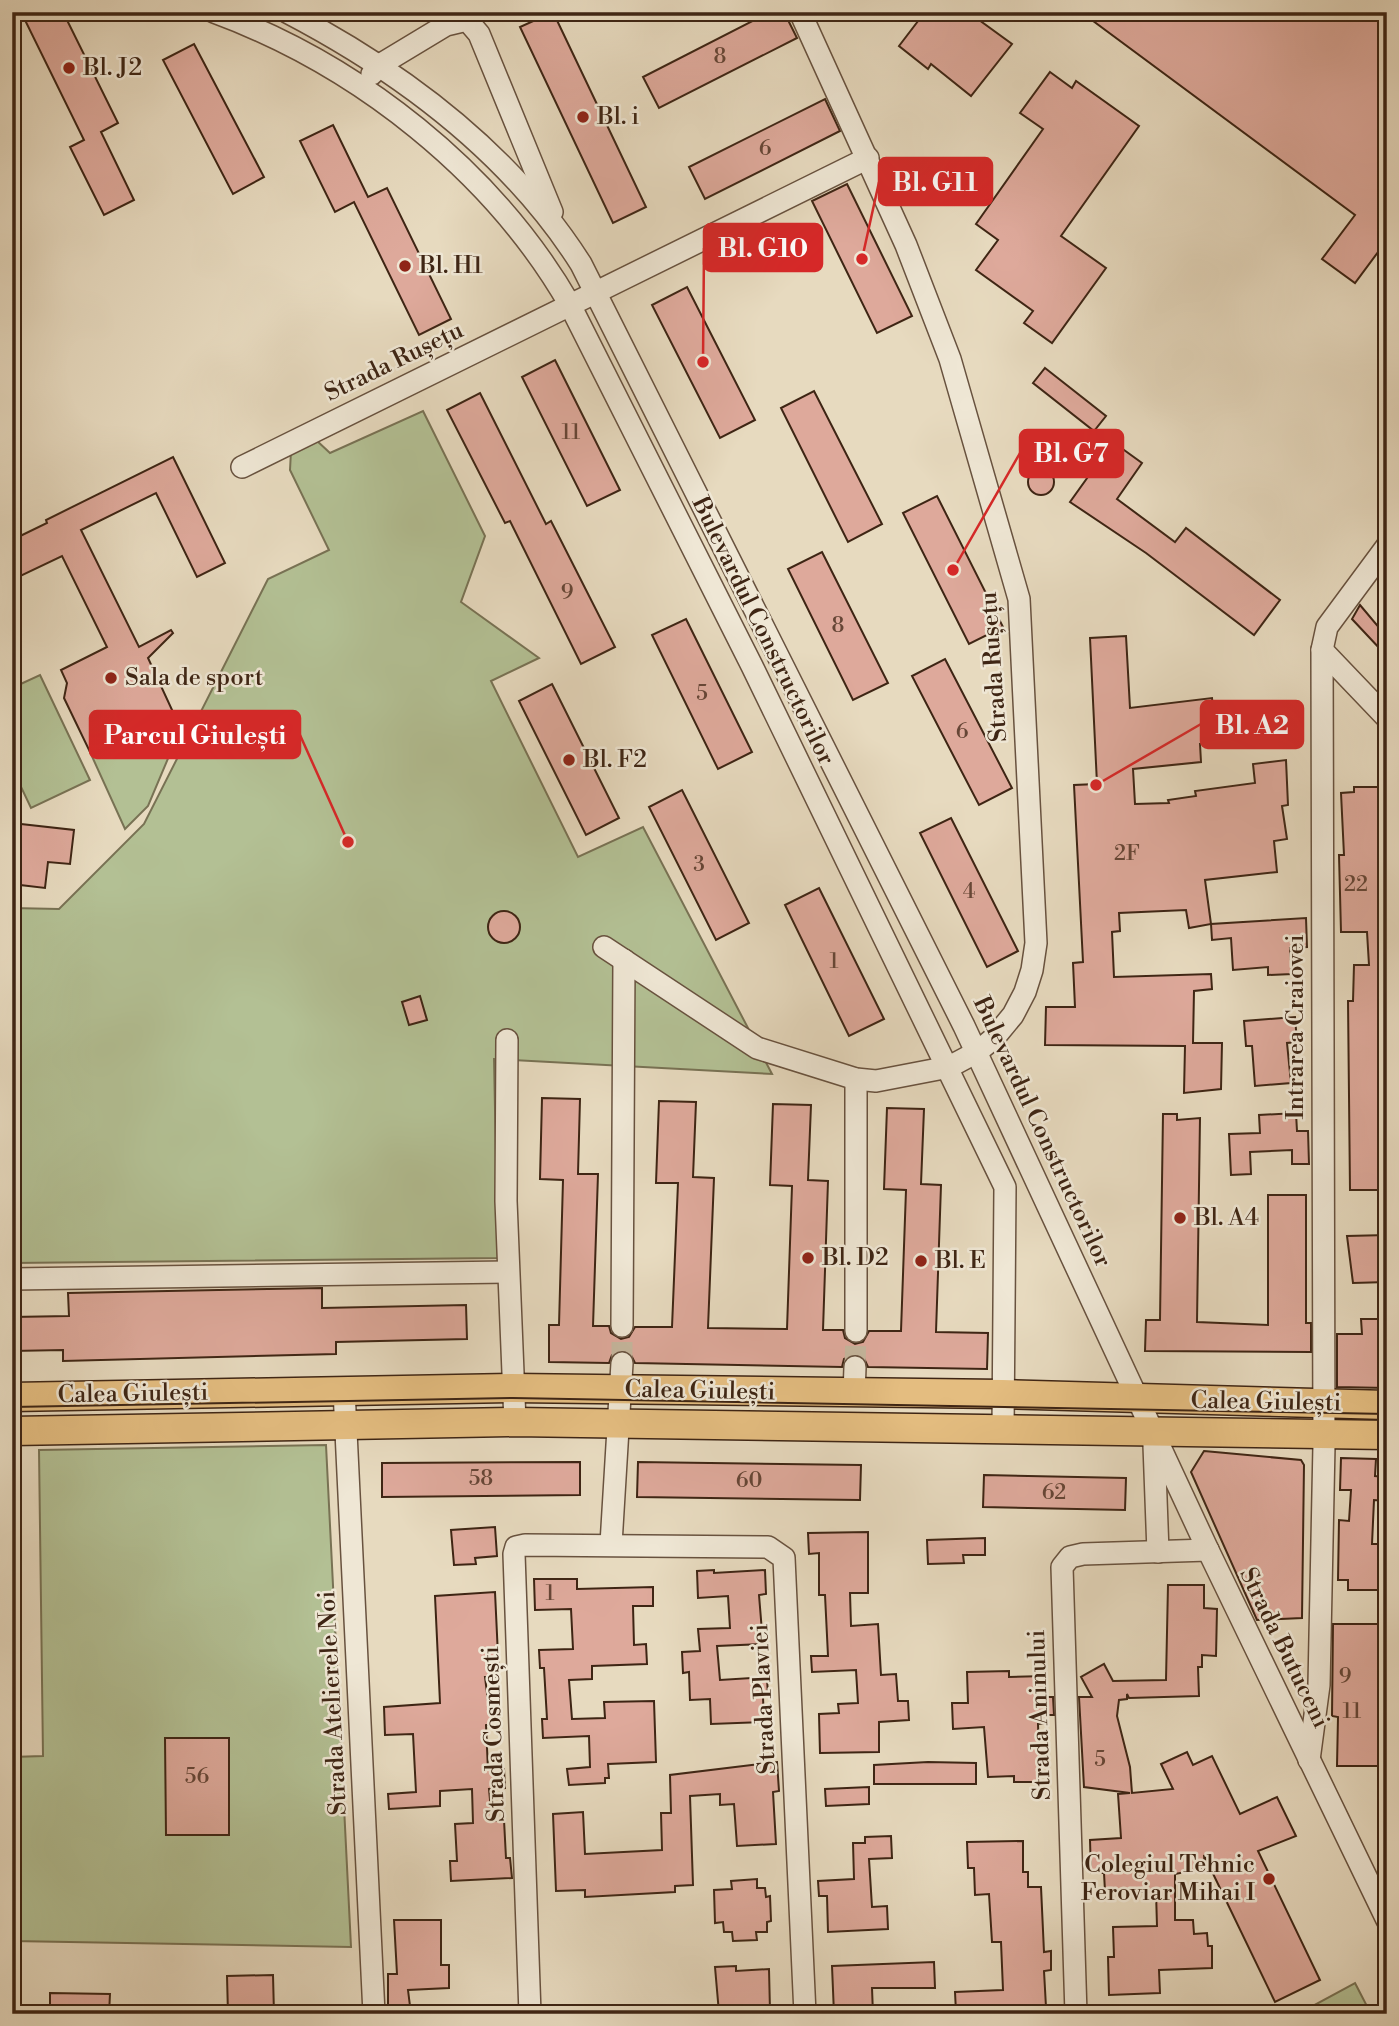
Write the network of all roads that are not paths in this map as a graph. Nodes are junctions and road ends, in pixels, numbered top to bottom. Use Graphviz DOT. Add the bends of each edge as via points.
graph roads {
  1 [pos="214,12"];
  2 [pos="287,12"];
  3 [pos="800,12"];
  4 [pos="379,66"];
  5 [pos="361,88"];
  6 [pos="868,158"];
  7 [pos="560,230"];
  8 [pos="597,292"];
  9 [pos="570,304"];
  10 [pos="242,467"];
  11 [pos="1387,546"];
  12 [pos="1322,650"];
  13 [pos="778,653"];
  14 [pos="752,666"];
  15 [pos="1387,718"];
  16 [pos="604,947"];
  17 [pos="624,960"];
  18 [pos="507,1040"];
  19 [pos="977,1052"];
  20 [pos="949,1067"];
  21 [pos="856,1079"];
  22 [pos="1032,1173"];
  23 [pos="1005,1187"];
  24 [pos="508,1272"];
  25 [pos="12,1279"];
  26 [pos="622,1326"];
  27 [pos="856,1331"];
  28 [pos="622,1376"];
  29 [pos="513,1388"];
  30 [pos="344,1390"];
  31 [pos="1002,1394"];
  32 [pos="12,1396"];
  33 [pos="1137,1398"];
  34 [pos="1322,1403"];
  35 [pos="1387,1405"];
  36 [pos="515,1422"];
  37 [pos="345,1424"];
  38 [pos="619,1424"];
  39 [pos="1003,1430"];
  40 [pos="12,1431"];
  41 [pos="1153,1433"];
  42 [pos="1324,1436"];
  43 [pos="1387,1436"];
  44 [pos="611,1544"];
  45 [pos="1208,1550"];
  46 [pos="1158,1552"];
  47 [pos="1309,1760"];
  48 [pos="1387,1920"];
  49 [pos="374,2014"];
  50 [pos="530,2014"];
  51 [pos="805,2014"];
  52 [pos="1076,2014"];
  1 -- 5 [label="street, Bulevardul Constructorilor" via="306,53"];
  2 -- 4 [label="street, Bulevardul Constructorilor"];
  3 -- 6 [label="street, Strada Rușețu"];
  4 -- 5 [label="street"];
  4 -- 7 [label="street, Bulevardul Constructorilor" via="466,132 520,183"];
  4 -- 7 [label="street" via="446,25 467,20 479,34"];
  5 -- 9 [label="street, Bulevardul Constructorilor" via="446,155 496,203 534,248"];
  6 -- 8 [label="street"];
  6 -- 19 [label="street, Strada Rușețu" via="950,359 1019,599 1036,943 1032,970 1013,1015"];
  7 -- 8 [label="street, Bulevardul Constructorilor"];
  8 -- 9 [label="street, Strada Rușețu"];
  8 -- 13 [label="street, Bulevardul Constructorilor"];
  9 -- 10 [label="street, Strada Rușețu"];
  9 -- 14 [label="street, Bulevardul Constructorilor"];
  11 -- 12 [label="street" via="1327,627"];
  12 -- 15 [label="street"];
  12 -- 34 [label="street, Intrarea Craiovei"];
  13 -- 14 [label="street"];
  13 -- 19 [label="street, Bulevardul Constructorilor"];
  14 -- 20 [label="street, Bulevardul Constructorilor"];
  16 -- 17 [label="street, Strada Rușețu"];
  17 -- 21 [label="street, Strada Rușețu" via="757,1048"];
  17 -- 26 [label="street"];
  18 -- 24 [label="street"];
  19 -- 20 [label="street, Strada Rușețu"];
  19 -- 22 [label="street, Bulevardul Constructorilor"];
  20 -- 21 [label="street, Strada Rușețu" via="876,1081"];
  20 -- 23 [label="street, Bulevardul Constructorilor"];
  21 -- 27 [label="street"];
  22 -- 23 [label="street"];
  22 -- 33 [label="street, Bulevardul Constructorilor"];
  23 -- 31 [label="street, Bulevardul Constructorilor"];
  24 -- 25 [label="street"];
  24 -- 29 [label="street"];
  28 -- 29 [label="main road, Calea Giulești"];
  28 -- 31 [label="main road, Calea Giulești" via="854,1381"];
  28 -- 38 [label="street"];
  29 -- 30 [label="main road, Calea Giulești"];
  29 -- 36 [label="street"];
  30 -- 32 [label="main road, Calea Giulești"];
  30 -- 37 [label="street, Strada Atelierele Noi"];
  31 -- 33 [label="main road, Calea Giulești"];
  31 -- 39 [label="street, Bulevardul Constructorilor"];
  33 -- 34 [label="main road, Calea Giulești"];
  33 -- 41 [label="street, Strada Butuceni"];
  34 -- 35 [label="main road, Calea Giulești"];
  34 -- 42 [label="street, Intrarea Craiovei"];
  36 -- 37 [label="main road, Calea Giulești"];
  36 -- 38 [label="main road, Calea Giulești"];
  37 -- 40 [label="main road, Calea Giulești"];
  37 -- 49 [label="street, Strada Atelierele Noi"];
  38 -- 39 [label="main road, Calea Giulești"];
  38 -- 44 [label="street"];
  39 -- 41 [label="main road, Calea Giulești"];
  41 -- 42 [label="main road, Calea Giulești"];
  41 -- 45 [label="street, Strada Butuceni"];
  41 -- 46 [label="street"];
  42 -- 43 [label="main road, Calea Giulești"];
  42 -- 47 [label="street, Intrarea Craiovei" via="1318,1685"];
  44 -- 50 [label="street, Strada Cosmești" via="525,1545 516,1547 514,1554"];
  44 -- 51 [label="street, Strada Plaviei" via="768,1546 784,1558"];
  45 -- 46 [label="street, Strada Aninului"];
  45 -- 47 [label="street, Strada Butuceni"];
  46 -- 52 [label="street, Strada Aninului" via="1083,1554 1070,1557 1062,1567"];
  47 -- 48 [label="street, Strada Butuceni"];
}
